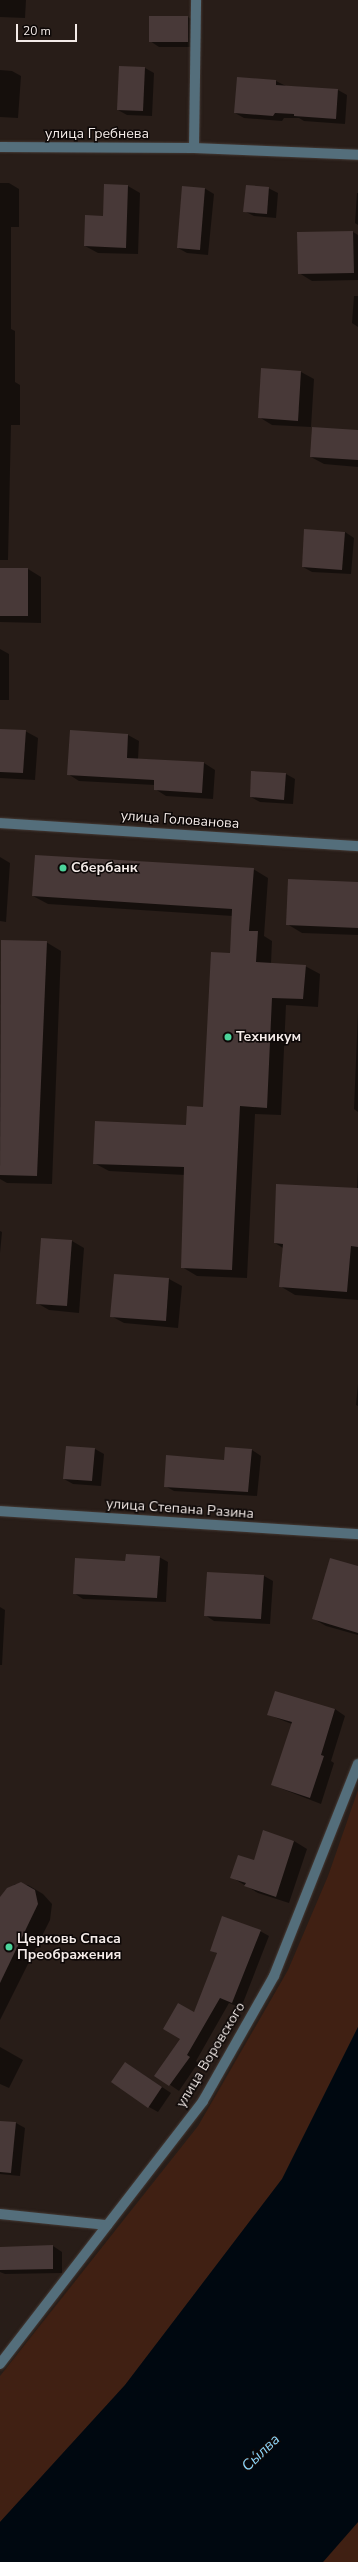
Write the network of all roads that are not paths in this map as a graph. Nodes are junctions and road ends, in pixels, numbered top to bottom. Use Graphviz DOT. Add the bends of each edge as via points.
graph roads {
  1 [pos="196,0"];
  2 [pos="0,147"];
  3 [pos="194,148"];
  4 [pos="358,155"];
  5 [pos="0,823"];
  6 [pos="358,846"];
  7 [pos="0,1511"];
  8 [pos="358,1534"];
  9 [pos="358,1764"];
  10 [pos="0,2214"];
  11 [pos="107,2225"];
  12 [pos="0,2364"];
  1 -- 3 [label="street"];
  2 -- 3 [label="street, улица Гребнева"];
  3 -- 4 [label="street, улица Гребнева"];
  5 -- 6 [label="street, улица Голованова"];
  7 -- 8 [label="street, улица Степана Разина"];
  9 -- 11 [label="street, улица Воровского" via="274,1976 202,2101"];
  10 -- 11 [label="street"];
  11 -- 12 [label="street, улица Воровского"];
}
